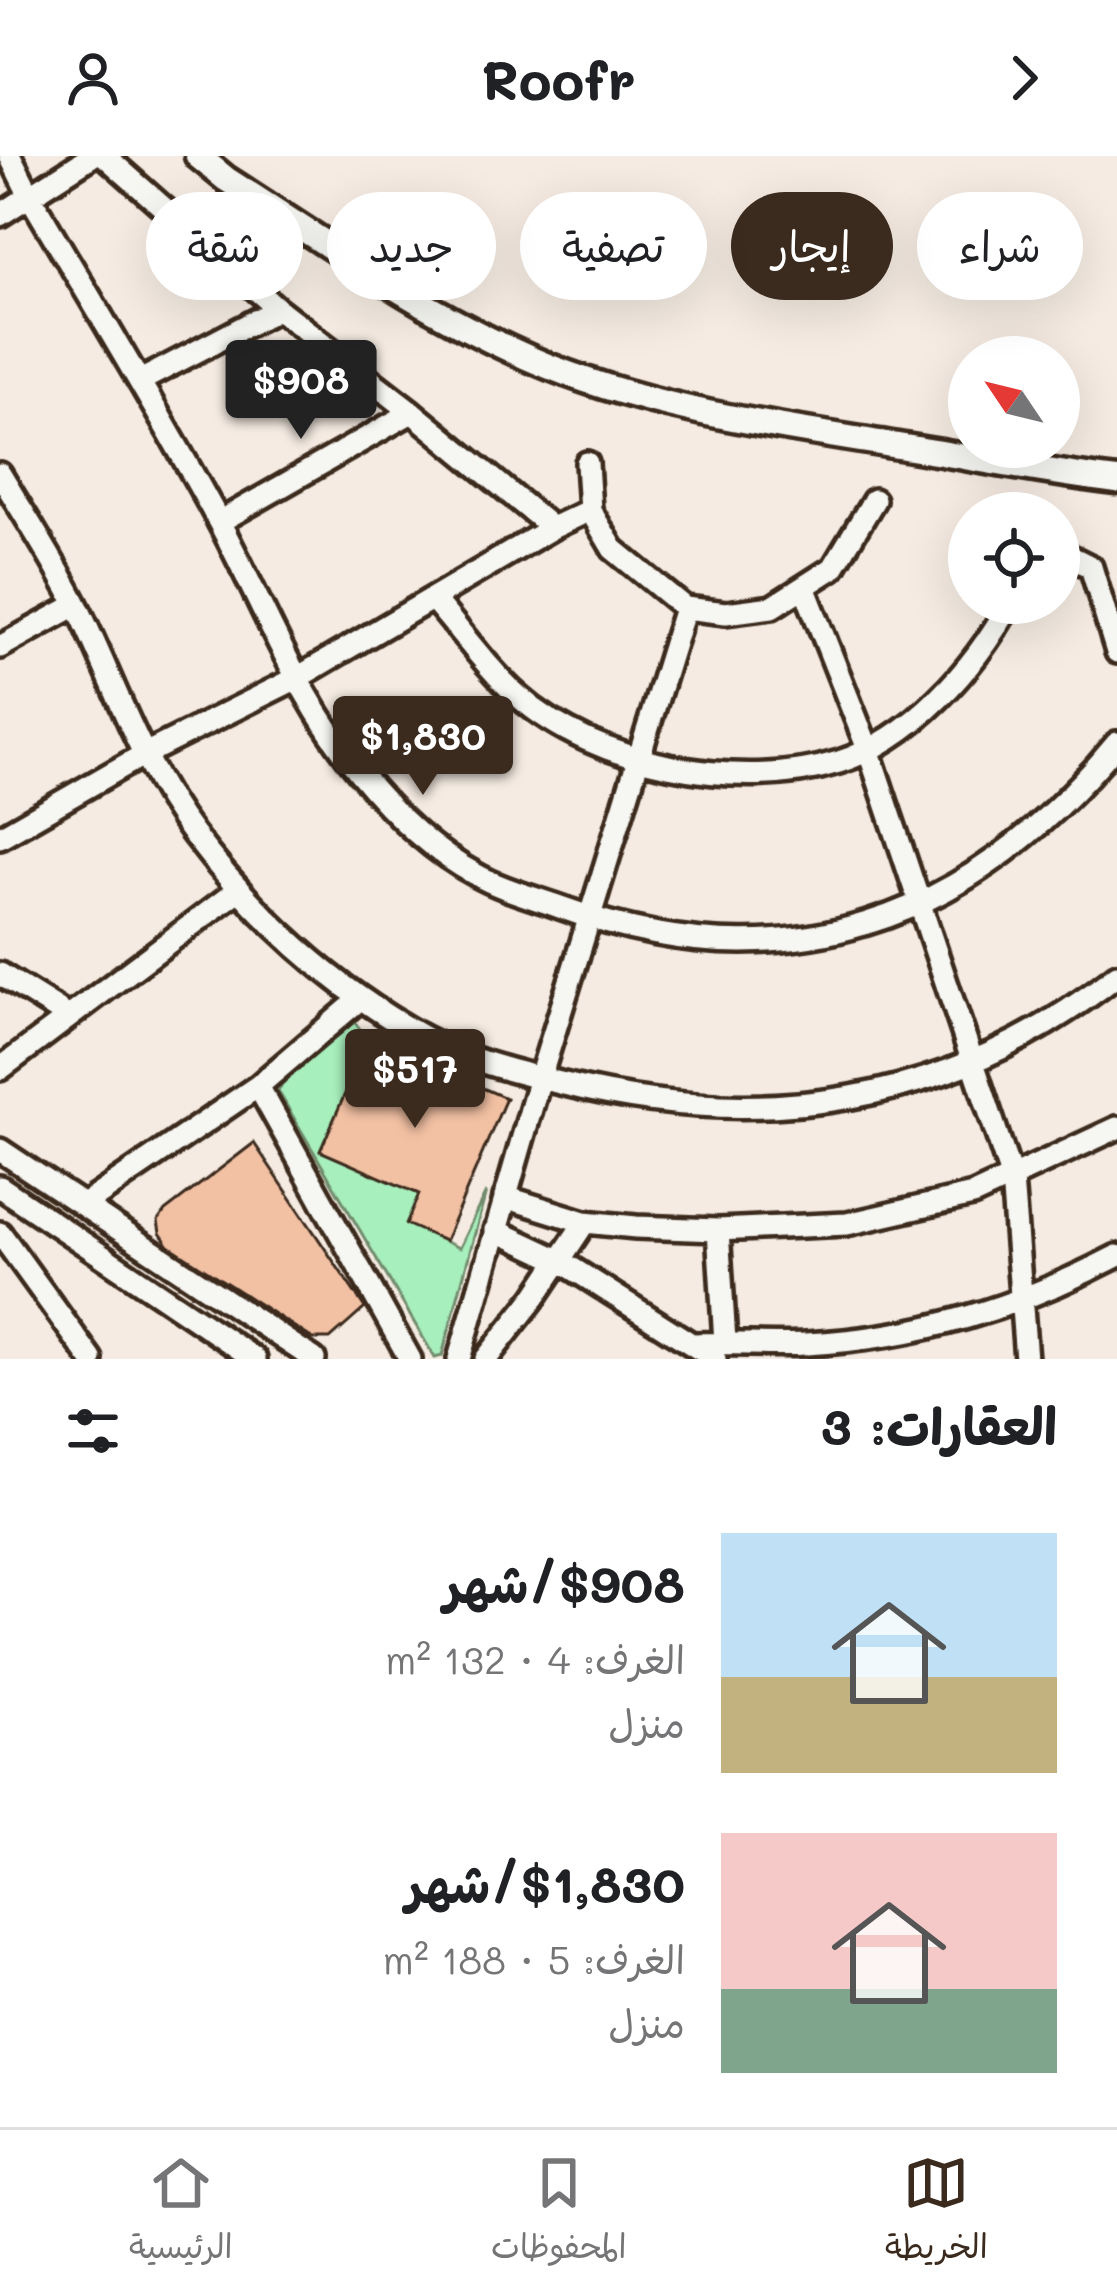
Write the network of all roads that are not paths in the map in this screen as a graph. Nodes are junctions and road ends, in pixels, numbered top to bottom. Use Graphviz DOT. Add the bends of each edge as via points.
graph roads {
  1 [pos="10,156"];
  2 [pos="92,156"];
  3 [pos="105,156"];
  4 [pos="198,156"];
  5 [pos="31,198"];
  6 [pos="0,215"];
  7 [pos="278,309"];
  8 [pos="140,382"];
  9 [pos="412,412"];
  10 [pos="587,463"];
  11 [pos="0,474"];
  12 [pos="1117,481"];
  13 [pos="874,500"];
  14 [pos="590,510"];
  15 [pos="219,522"];
  16 [pos="552,528"];
  17 [pos="1080,562"];
  18 [pos="805,589"];
  19 [pos="433,599"];
  20 [pos="76,604"];
  21 [pos="685,608"];
  22 [pos="998,624"];
  23 [pos="0,647"];
  24 [pos="1117,652"];
  25 [pos="297,678"];
  26 [pos="1117,743"];
  27 [pos="868,749"];
  28 [pos="143,755"];
  29 [pos="639,759"];
  30 [pos="0,837"];
  31 [pos="238,890"];
  32 [pos="919,905"];
  33 [pos="588,918"];
  34 [pos="0,974"];
  35 [pos="1117,975"];
  36 [pos="360,999"];
  37 [pos="69,1017"];
  38 [pos="972,1060"];
  39 [pos="0,1069"];
  40 [pos="540,1078"];
  41 [pos="258,1086"];
  42 [pos="1117,1128"];
  43 [pos="0,1150"];
  44 [pos="1012,1179"];
  45 [pos="0,1187"];
  46 [pos="505,1198"];
  47 [pos="85,1204"];
  48 [pos="585,1222"];
  49 [pos="495,1230"];
  50 [pos="718,1230"];
  51 [pos="0,1233"];
  52 [pos="1117,1256"];
  53 [pos="559,1260"];
  54 [pos="1024,1301"];
  55 [pos="720,1351"];
  56 [pos="801,1351"];
  57 [pos="91,1359"];
  58 [pos="256,1359"];
  59 [pos="314,1359"];
  60 [pos="410,1359"];
  61 [pos="459,1359"];
  62 [pos="486,1359"];
  63 [pos="1026,1359"];
  1 -- 5 [label="street"];
  2 -- 5 [label="street"];
  3 -- 7 [label="street"];
  4 -- 12 [label="street" via="420,300 580,379 813,433"];
  5 -- 6 [label="street"];
  5 -- 8 [label="street"];
  7 -- 8 [label="street"];
  7 -- 9 [label="street"];
  8 -- 15 [label="street"];
  9 -- 15 [label="street"];
  9 -- 16 [label="street"];
  10 -- 14 [label="street"];
  11 -- 20 [label="street"];
  13 -- 18 [label="street" via="833,568"];
  14 -- 16 [label="street"];
  14 -- 21 [label="street" via="613,549"];
  15 -- 25 [label="street"];
  16 -- 19 [label="street"];
  17 -- 24 [label="street" via="1091,567"];
  18 -- 21 [label="street" via="772,608"];
  18 -- 27 [label="street"];
  19 -- 25 [label="street"];
  19 -- 29 [label="street" via="518,696"];
  20 -- 23 [label="street"];
  20 -- 28 [label="street"];
  21 -- 29 [label="street"];
  22 -- 27 [label="street" via="980,656 924,712"];
  25 -- 28 [label="street"];
  25 -- 33 [label="street" via="362,776 431,844 476,875"];
  26 -- 32 [label="street" via="1005,853"];
  27 -- 29 [label="street" via="838,763 776,772 690,772"];
  27 -- 32 [label="street"];
  28 -- 30 [label="street"];
  28 -- 31 [label="street"];
  29 -- 33 [label="street"];
  31 -- 36 [label="street"];
  31 -- 37 [label="street"];
  32 -- 33 [label="street" via="778,941 664,938"];
  32 -- 38 [label="street"];
  33 -- 40 [label="street"];
  34 -- 37 [label="street"];
  35 -- 38 [label="street" via="1009,1046"];
  36 -- 40 [label="street" via="456,1053"];
  36 -- 41 [label="street"];
  37 -- 39 [label="street"];
  38 -- 40 [label="street" via="879,1094 783,1107 670,1103"];
  38 -- 44 [label="street"];
  40 -- 46 [label="street"];
  41 -- 47 [label="street"];
  41 -- 60 [label="street"];
  42 -- 44 [label="street"];
  43 -- 47 [label="street"];
  44 -- 50 [label="street" via="888,1217"];
  44 -- 54 [label="street"];
  45 -- 58 [label="street"];
  46 -- 48 [label="street"];
  46 -- 49 [label="street"];
  47 -- 59 [label="street"];
  48 -- 50 [label="street"];
  48 -- 53 [label="street"];
  49 -- 53 [label="street"];
  49 -- 61 [label="street"];
  50 -- 55 [label="street"];
  51 -- 57 [label="street"];
  52 -- 54 [label="street"];
  53 -- 55 [label="street" via="694,1344"];
  53 -- 62 [label="street"];
  54 -- 56 [label="street"];
  54 -- 63 [label="street"];
  55 -- 56 [label="street"];
}
